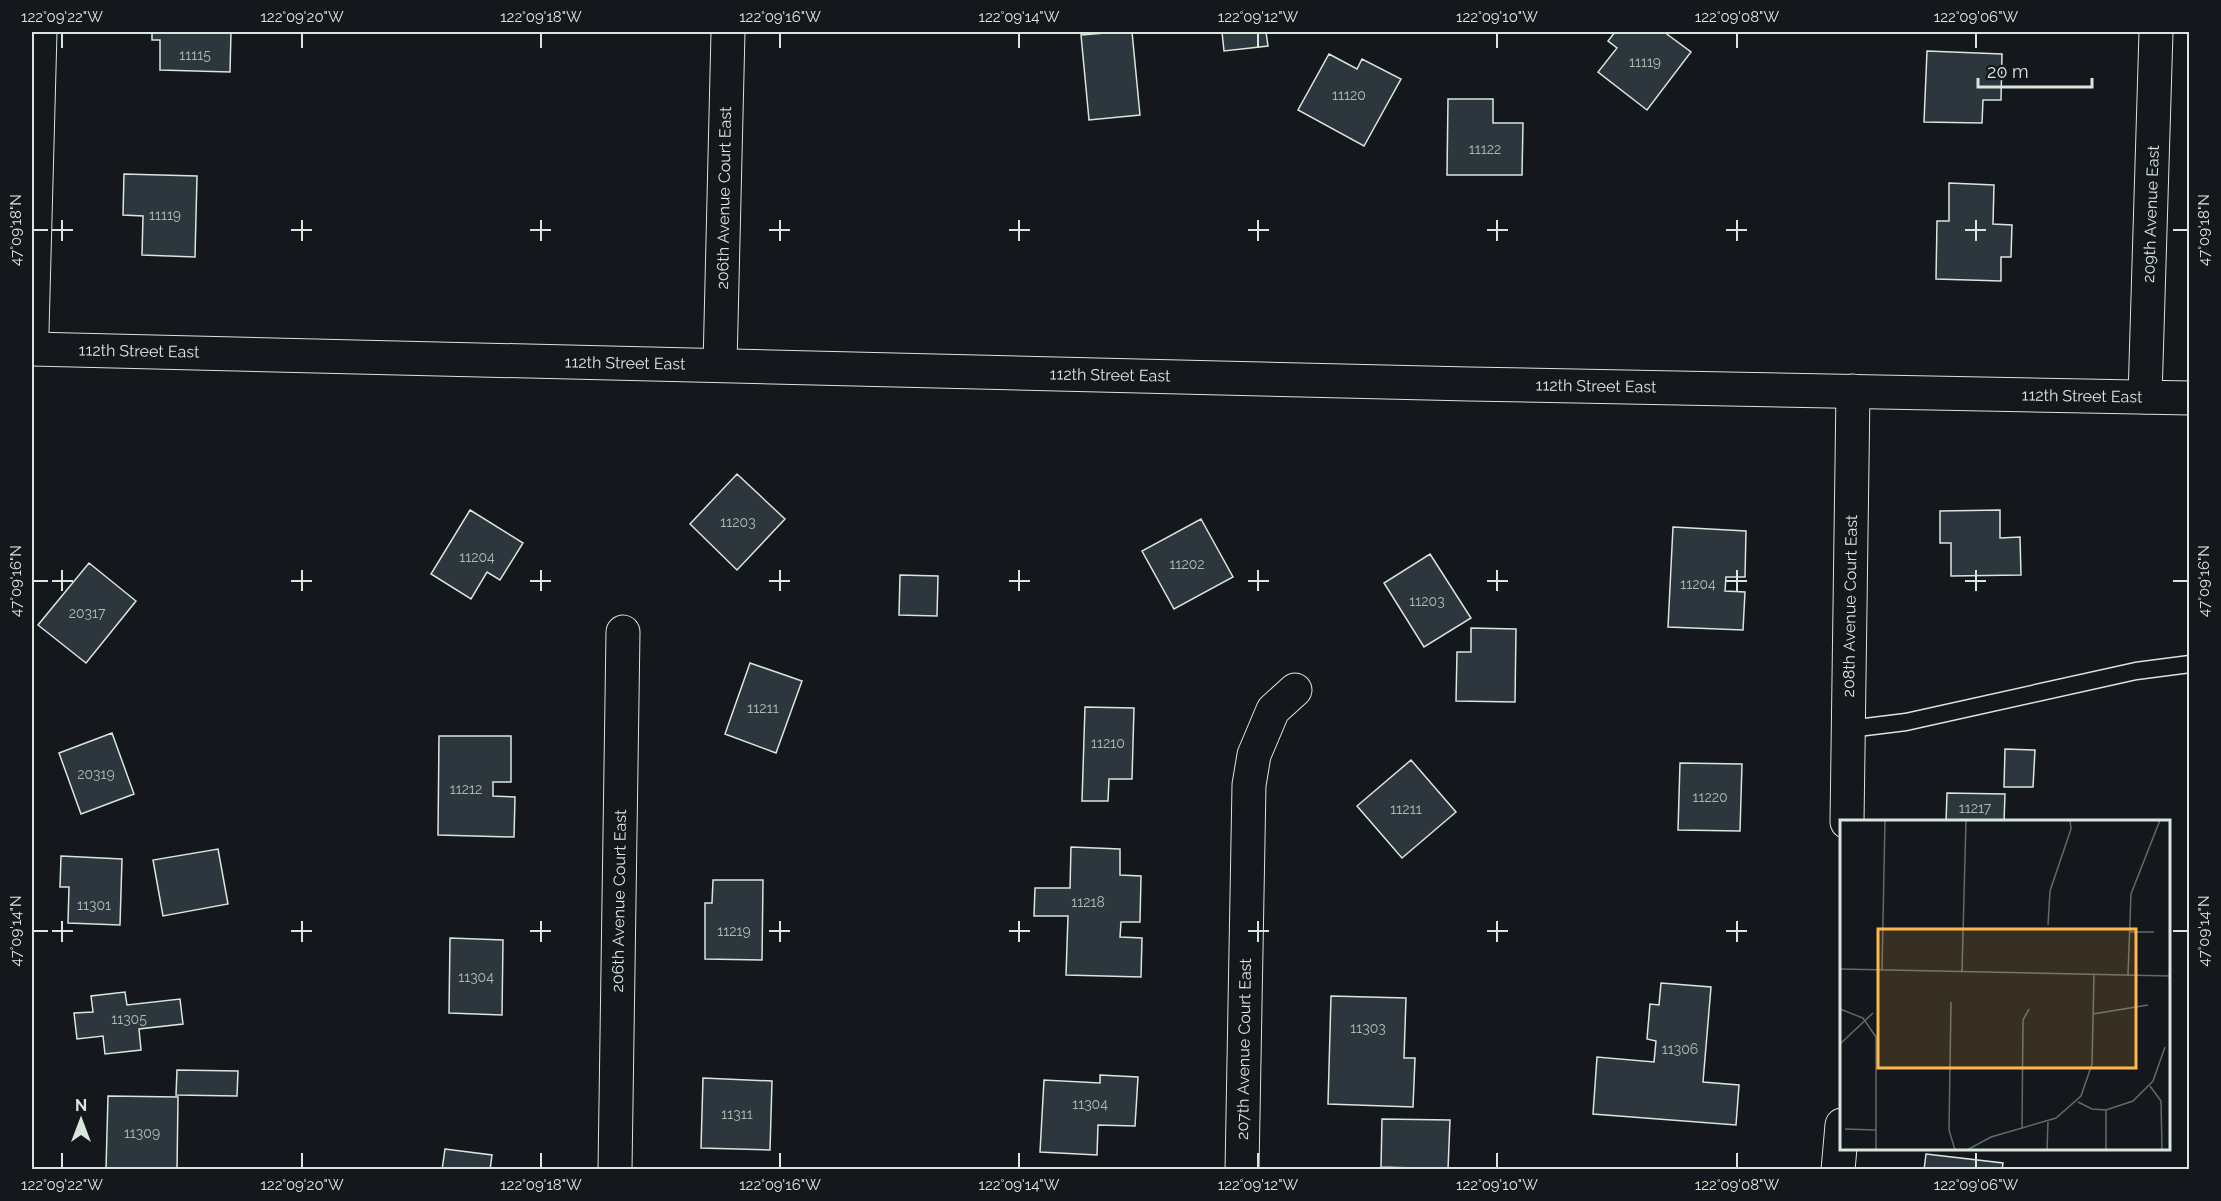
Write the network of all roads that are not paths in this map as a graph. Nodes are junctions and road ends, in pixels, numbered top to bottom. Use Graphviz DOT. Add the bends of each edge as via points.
graph roads {
  1 [pos="40,32"];
  2 [pos="728,32"];
  3 [pos="2156,32"];
  4 [pos="32,331"];
  5 [pos="32,349"];
  6 [pos="720,365"];
  7 [pos="1853,391"];
  8 [pos="2145,397"];
  9 [pos="2190,398"];
  10 [pos="623,632"];
  11 [pos="2190,664"];
  12 [pos="1295,690"];
  13 [pos="1849,729"];
  14 [pos="1848,820"];
  15 [pos="1840,1148"];
  16 [pos="615,1170"];
  17 [pos="1242,1170"];
  18 [pos="1838,1170"];
  1 -- 4 [label="street"];
  2 -- 6 [label="street, 206th Avenue Court East"];
  3 -- 8 [label="street, 209th Avenue East"];
  5 -- 6 [label="street, 112th Street East"];
  6 -- 7 [label="street, 112th Street East"];
  7 -- 8 [label="street, 112th Street East"];
  7 -- 13 [label="street, 208th Avenue Court East"];
  8 -- 9 [label="street, 112th Street East"];
  10 -- 16 [label="street, 206th Avenue Court East"];
  11 -- 13 [label="lane" via="2136,671 1906,722"];
  12 -- 17 [label="street, 207th Avenue Court East" via="1273,710 1254,755 1249,785"];
  13 -- 14 [label="street, 208th Avenue Court East"];
  15 -- 18 [label="street"];
}
